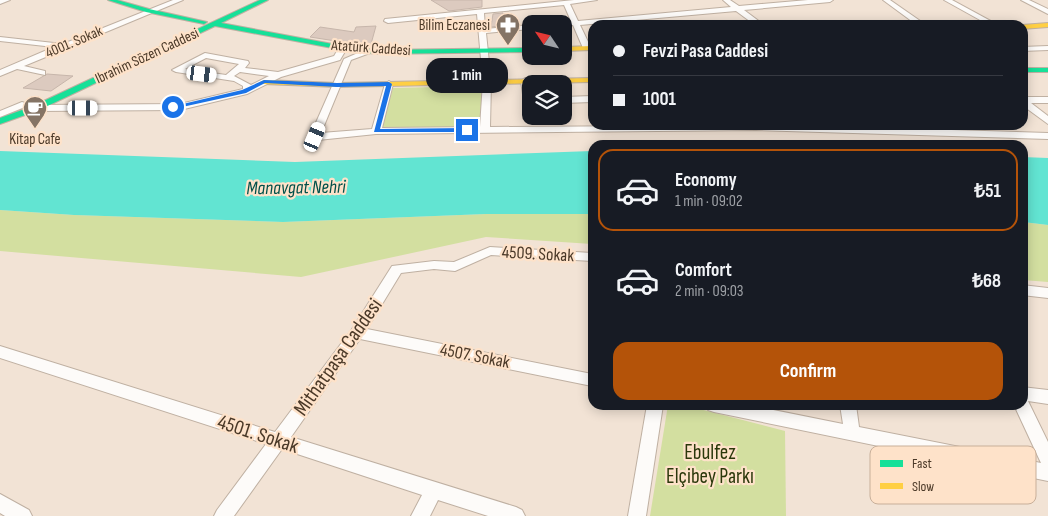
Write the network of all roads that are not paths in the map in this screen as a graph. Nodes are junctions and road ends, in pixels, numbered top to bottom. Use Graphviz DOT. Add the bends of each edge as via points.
graph roads {
  1 [pos="7,0"];
  2 [pos="112,0"];
  3 [pos="180,0"];
  4 [pos="252,0"];
  5 [pos="265,0"];
  6 [pos="594,0"];
  7 [pos="726,0"];
  8 [pos="830,0"];
  9 [pos="886,0"];
  10 [pos="947,0"];
  11 [pos="1024,0"];
  12 [pos="0,2"];
  13 [pos="543,3"];
  14 [pos="566,3"];
  15 [pos="740,10"];
  16 [pos="148,11"];
  17 [pos="480,11"];
  18 [pos="1048,12"];
  19 [pos="614,20"];
  20 [pos="753,20"];
  21 [pos="915,20"];
  22 [pos="985,20"];
  23 [pos="388,21"];
  24 [pos="588,22"];
  25 [pos="209,23"];
  26 [pos="572,23"];
  27 [pos="576,23"];
  28 [pos="1048,25"];
  29 [pos="1028,26"];
  30 [pos="522,28"];
  31 [pos="482,31"];
  32 [pos="21,32"];
  33 [pos="0,39"];
  34 [pos="588,44"];
  35 [pos="63,46"];
  36 [pos="343,48"];
  37 [pos="588,48"];
  38 [pos="1048,48"];
  39 [pos="572,49"];
  40 [pos="1028,49"];
  41 [pos="367,50"];
  42 [pos="522,50"];
  43 [pos="485,52"];
  44 [pos="16,66"];
  45 [pos="238,69"];
  46 [pos="1028,70"];
  47 [pos="1048,70"];
  48 [pos="0,73"];
  49 [pos="42,73"];
  50 [pos="278,75"];
  51 [pos="227,78"];
  52 [pos="572,80"];
  53 [pos="588,80"];
  54 [pos="522,81"];
  55 [pos="264,82"];
  56 [pos="487,82"];
  57 [pos="389,84"];
  58 [pos="337,85"];
  59 [pos="248,90"];
  60 [pos="588,99"];
  61 [pos="572,100"];
  62 [pos="1028,100"];
  63 [pos="1048,100"];
  64 [pos="1028,105"];
  65 [pos="22,106"];
  66 [pos="36,108"];
  67 [pos="0,114"];
  68 [pos="0,120"];
  69 [pos="1048,121"];
  70 [pos="588,128"];
  71 [pos="485,130"];
  72 [pos="943,130"];
  73 [pos="376,131"];
  74 [pos="1048,136"];
  75 [pos="588,257"];
  76 [pos="397,268"];
  77 [pos="1028,291"];
  78 [pos="1048,293"];
  79 [pos="357,332"];
  80 [pos="0,352"];
  81 [pos="588,379"];
  82 [pos="1028,395"];
  83 [pos="1048,397"];
  84 [pos="654,410"];
  85 [pos="739,410"];
  86 [pos="849,410"];
  87 [pos="1024,410"];
  88 [pos="852,433"];
  89 [pos="279,440"];
  90 [pos="914,446"];
  91 [pos="1048,460"];
  92 [pos="434,490"];
  93 [pos="223,516"];
  94 [pos="420,516"];
  95 [pos="516,516"];
  96 [pos="637,516"];
  1 -- 12 [label="street"];
  2 -- 16 [label="street, Atatürk Caddesi"];
  3 -- 16 [label="street, 4001. Sokak"];
  4 -- 25 [label="street, Ibrahim Sözen Caddesi"];
  5 -- 25 [label="street, Ibrahim Sözen Caddesi"];
  6 -- 14 [label="street"];
  7 -- 15 [label="street"];
  8 -- 15 [label="street"];
  9 -- 21 [label="street"];
  10 -- 22 [label="street"];
  11 -- 18 [label="street"];
  13 -- 14 [label="street"];
  13 -- 17 [label="street"];
  14 -- 27 [label="street"];
  15 -- 19 [label="street"];
  15 -- 20 [label="street"];
  16 -- 25 [label="street, Atatürk Caddesi"];
  16 -- 35 [label="street, 4001. Sokak"];
  17 -- 23 [label="street"];
  17 -- 31 [label="street"];
  24 -- 27 [label="street"];
  25 -- 36 [label="street, Atatürk Caddesi"];
  25 -- 65 [label="street, Ibrahim Sözen Caddesi"];
  25 -- 66 [label="street, Ibrahim Sözen Caddesi"];
  26 -- 27 [label="street"];
  27 -- 34 [label="street"];
  28 -- 29 [label="street"];
  30 -- 31 [label="street"];
  31 -- 43 [label="street"];
  32 -- 33 [label="street"];
  33 -- 35 [label="street"];
  35 -- 44 [label="street, 4001. Sokak"];
  36 -- 41 [label="street, Atatürk Caddesi"];
  36 -- 50 [label="street" via="337,58"];
  37 -- 39 [label="street"];
  38 -- 40 [label="street"];
  41 -- 43 [label="street, Atatürk Caddesi"];
  41 -- 58 [label="street" via="348,59"];
  42 -- 43 [label="street, Atatürk Caddesi"];
  43 -- 56 [label="street"];
  44 -- 48 [label="street, 4001. Sokak"];
  44 -- 49 [label="street"];
  45 -- 50 [label="street"];
  45 -- 51 [label="street"];
  45 -- 51 [label="street" via="245,63 205,55 176,70"];
  46 -- 47 [label="street"];
  50 -- 55 [label="street"];
  51 -- 59 [label="street" via="236,79"];
  52 -- 53 [label="street"];
  54 -- 56 [label="street"];
  55 -- 58 [label="street"];
  55 -- 59 [label="street"];
  56 -- 57 [label="street"];
  56 -- 71 [label="street"];
  57 -- 58 [label="street"];
  57 -- 73 [label="street"];
  58 -- 73 [label="street" via="314,140"];
  59 -- 66 [label="street" via="180,107"];
  60 -- 61 [label="street"];
  62 -- 63 [label="street"];
  64 -- 69 [label="street"];
  65 -- 67 [label="street"];
  65 -- 68 [label="street, Ibrahim Sözen Caddesi"];
  66 -- 68 [label="street, Ibrahim Sözen Caddesi"];
  70 -- 71 [label="street"];
  71 -- 73 [label="street"];
  72 -- 74 [label="street"];
  75 -- 76 [label="street, 4509. Sokak" via="490,251 455,267"];
  76 -- 79 [label="street, Mithatpaşa Caddesi"];
  77 -- 78 [label="street"];
  79 -- 81 [label="street, 4507. Sokak"];
  79 -- 89 [label="street, Mithatpaşa Caddesi"];
  80 -- 89 [label="street, 4501. Sokak"];
  82 -- 83 [label="street"];
  84 -- 96 [label="street"];
  85 -- 88 [label="street"];
  86 -- 88 [label="street"];
  87 -- 91 [label="street"];
  88 -- 90 [label="street"];
  89 -- 92 [label="street, 4501. Sokak"];
  89 -- 93 [label="street, Mithatpaşa Caddesi"];
  92 -- 94 [label="street"];
  92 -- 95 [label="street, 4501. Sokak"];
}
